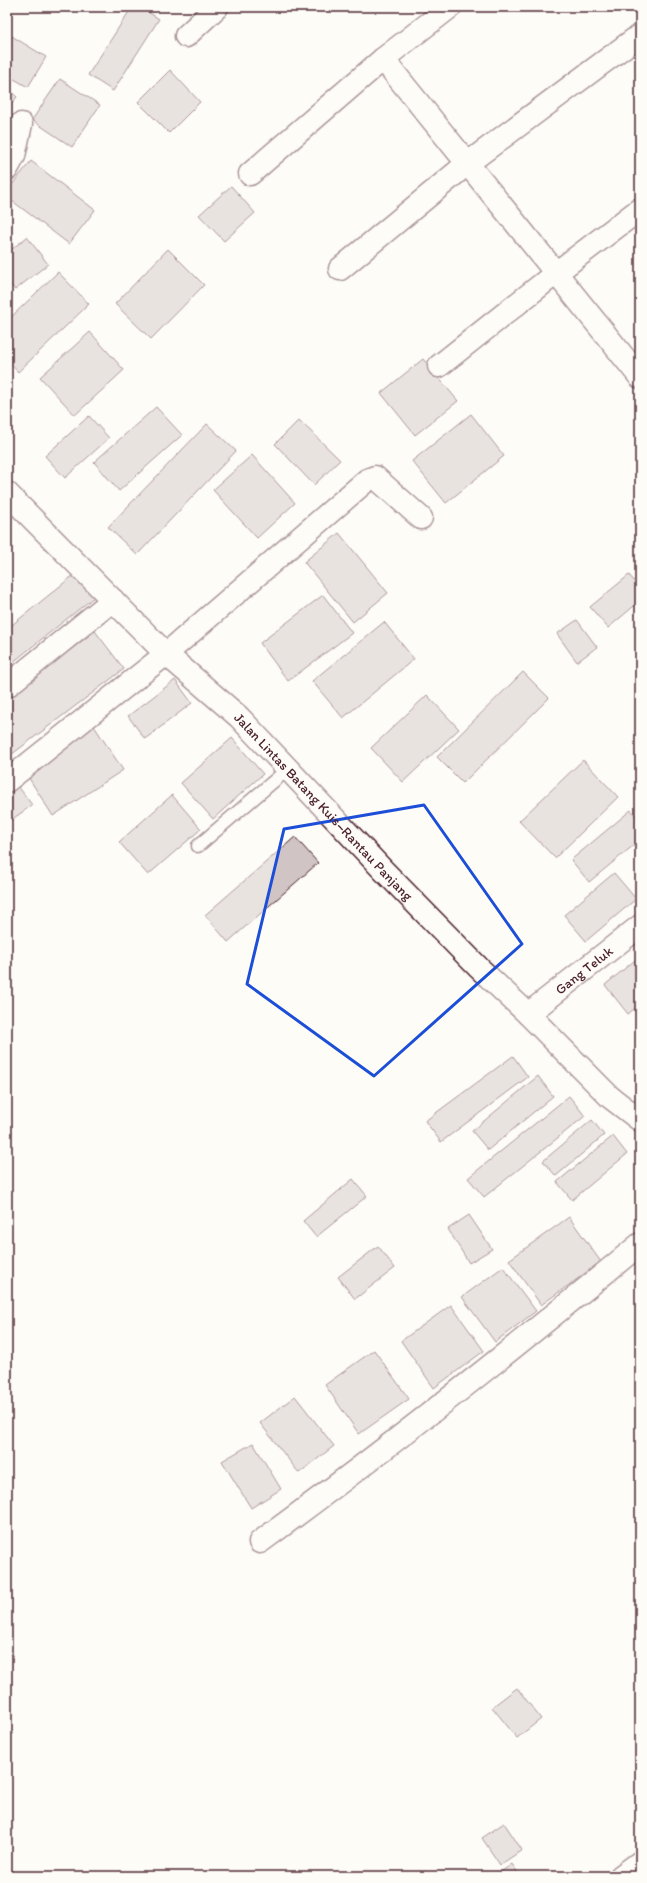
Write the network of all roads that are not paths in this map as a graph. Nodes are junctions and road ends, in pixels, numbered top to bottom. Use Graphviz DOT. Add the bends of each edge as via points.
graph roads {
  1 [pos="217,7"];
  2 [pos="450,7"];
  3 [pos="640,35"];
  4 [pos="186,36"];
  5 [pos="383,59"];
  6 [pos="21,124"];
  7 [pos="468,163"];
  8 [pos="7,169"];
  9 [pos="250,174"];
  10 [pos="640,209"];
  11 [pos="340,269"];
  12 [pos="556,272"];
  13 [pos="439,366"];
  14 [pos="640,377"];
  15 [pos="7,493"];
  16 [pos="421,518"];
  17 [pos="113,600"];
  18 [pos="166,654"];
  19 [pos="7,686"];
  20 [pos="289,768"];
  21 [pos="7,781"];
  22 [pos="198,846"];
  23 [pos="640,926"];
  24 [pos="528,1014"];
  25 [pos="637,1113"];
  26 [pos="640,1244"];
  27 [pos="260,1542"];
  28 [pos="640,1862"];
  29 [pos="621,1876"];
  1 -- 4 [label="street"];
  2 -- 5 [label="street"];
  3 -- 7 [label="street"];
  5 -- 7 [label="street"];
  5 -- 9 [label="street"];
  6 -- 8 [label="street" via="14,156"];
  7 -- 11 [label="street"];
  7 -- 12 [label="street"];
  10 -- 12 [label="street"];
  12 -- 13 [label="street"];
  12 -- 14 [label="street"];
  15 -- 17 [label="street, Jalan Lintas Batang Kuis–Rantau Panjang"];
  16 -- 18 [label="street" via="375,477 367,480"];
  17 -- 18 [label="street, Jalan Lintas Batang Kuis–Rantau Panjang"];
  17 -- 19 [label="street"];
  18 -- 20 [label="street, Jalan Lintas Batang Kuis–Rantau Panjang" via="239,717"];
  18 -- 21 [label="street"];
  20 -- 22 [label="lane"];
  20 -- 24 [label="street, Jalan Lintas Batang Kuis–Rantau Panjang" via="384,871"];
  23 -- 24 [label="street, Gang Teluk"];
  24 -- 25 [label="street, Jalan Lintas Batang Kuis–Rantau Panjang" via="610,1097"];
  26 -- 27 [label="street" via="542,1326 381,1452"];
  28 -- 29 [label="street"];
}
